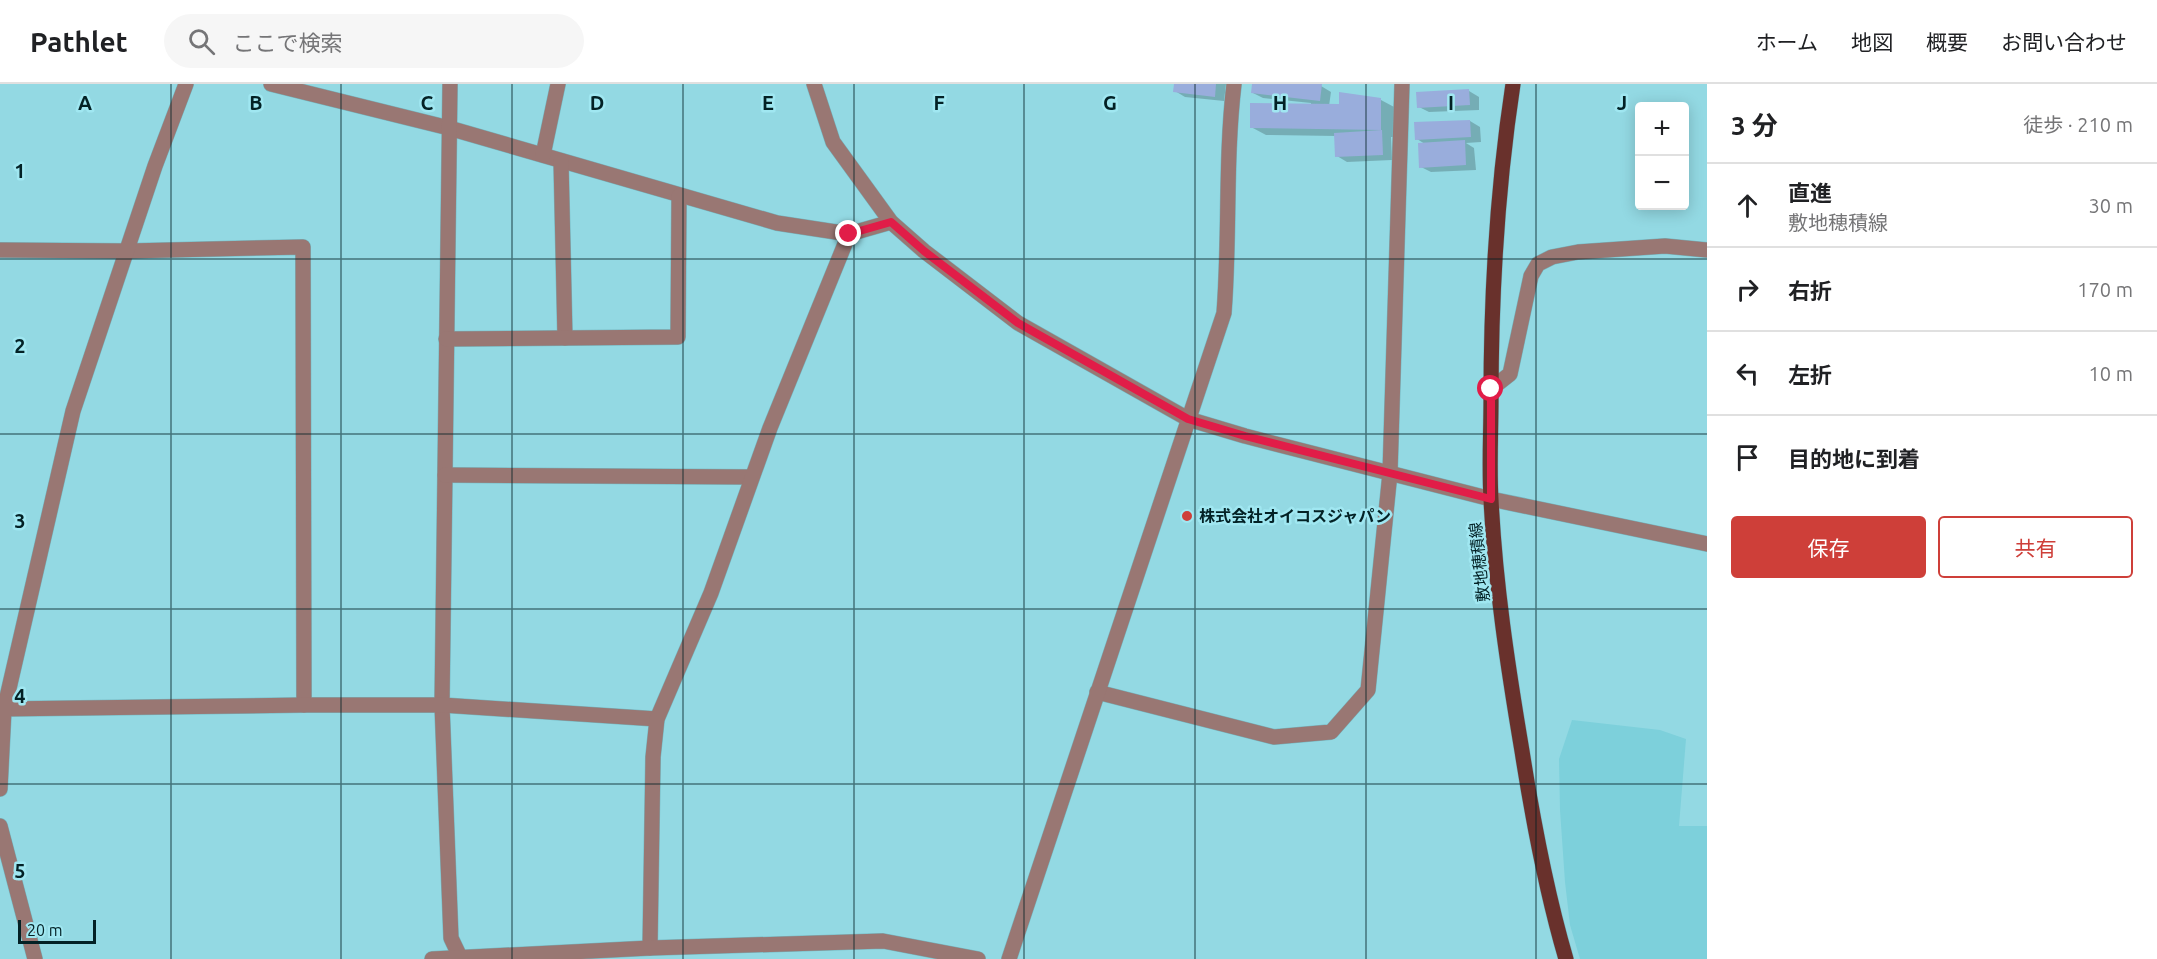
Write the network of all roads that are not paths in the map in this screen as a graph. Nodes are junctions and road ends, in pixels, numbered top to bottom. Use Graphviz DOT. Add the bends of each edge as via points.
graph roads {
  1 [pos="186,84"];
  2 [pos="271,84"];
  3 [pos="450,84"];
  4 [pos="558,84"];
  5 [pos="813,84"];
  6 [pos="1234,84"];
  7 [pos="1402,84"];
  8 [pos="1513,84"];
  9 [pos="449,128"];
  10 [pos="543,155"];
  11 [pos="561,161"];
  12 [pos="679,196"];
  13 [pos="891,222"];
  14 [pos="849,234"];
  15 [pos="0,250"];
  16 [pos="1707,250"];
  17 [pos="128,251"];
  18 [pos="565,338"];
  19 [pos="446,339"];
  20 [pos="1491,389"];
  21 [pos="1188,419"];
  22 [pos="1390,473"];
  23 [pos="445,475"];
  24 [pos="752,477"];
  25 [pos="1491,499"];
  26 [pos="1707,544"];
  27 [pos="1097,692"];
  28 [pos="304,705"];
  29 [pos="442,705"];
  30 [pos="2,710"];
  31 [pos="657,719"];
  32 [pos="0,789"];
  33 [pos="0,826"];
  34 [pos="650,948"];
  35 [pos="460,958"];
  36 [pos="35,959"];
  37 [pos="432,959"];
  38 [pos="978,959"];
  39 [pos="1009,959"];
  40 [pos="1566,959"];
  1 -- 17 [label="street"];
  2 -- 9 [label="street"];
  3 -- 9 [label="street"];
  4 -- 10 [label="street"];
  5 -- 13 [label="street" via="833,142"];
  6 -- 21 [label="street" via="1224,313"];
  7 -- 22 [label="street"];
  8 -- 20 [label="main road, 敷地穂積線" via="1502,152 1494,247"];
  9 -- 10 [label="street"];
  9 -- 19 [label="street"];
  10 -- 11 [label="street"];
  11 -- 12 [label="street"];
  11 -- 18 [label="street"];
  12 -- 14 [label="street" via="777,223"];
  12 -- 18 [label="street" via="678,337"];
  13 -- 14 [label="street"];
  13 -- 21 [label="street" via="1018,323"];
  14 -- 24 [label="street"];
  15 -- 17 [label="street"];
  16 -- 20 [label="street" via="1665,246 1578,252 1538,264 1531,276 1510,374"];
  17 -- 28 [label="street" via="303,247"];
  17 -- 30 [label="street" via="73,411"];
  18 -- 19 [label="street"];
  19 -- 23 [label="street"];
  20 -- 25 [label="main road, 敷地穂積線"];
  21 -- 22 [label="street"];
  21 -- 27 [label="street"];
  22 -- 25 [label="street"];
  22 -- 27 [label="street" via="1368,690 1331,732 1274,737"];
  23 -- 24 [label="street"];
  23 -- 29 [label="street"];
  24 -- 31 [label="street" via="711,593"];
  25 -- 26 [label="street"];
  25 -- 40 [label="main road, 敷地穂積線" via="1516,720 1535,831"];
  27 -- 39 [label="street"];
  28 -- 29 [label="street"];
  28 -- 30 [label="street"];
  29 -- 31 [label="street"];
  29 -- 35 [label="street" via="451,938"];
  30 -- 32 [label="street"];
  31 -- 34 [label="street"];
  33 -- 36 [label="street"];
  34 -- 35 [label="street"];
  34 -- 38 [label="street" via="883,941"];
  35 -- 37 [label="street"];
}
